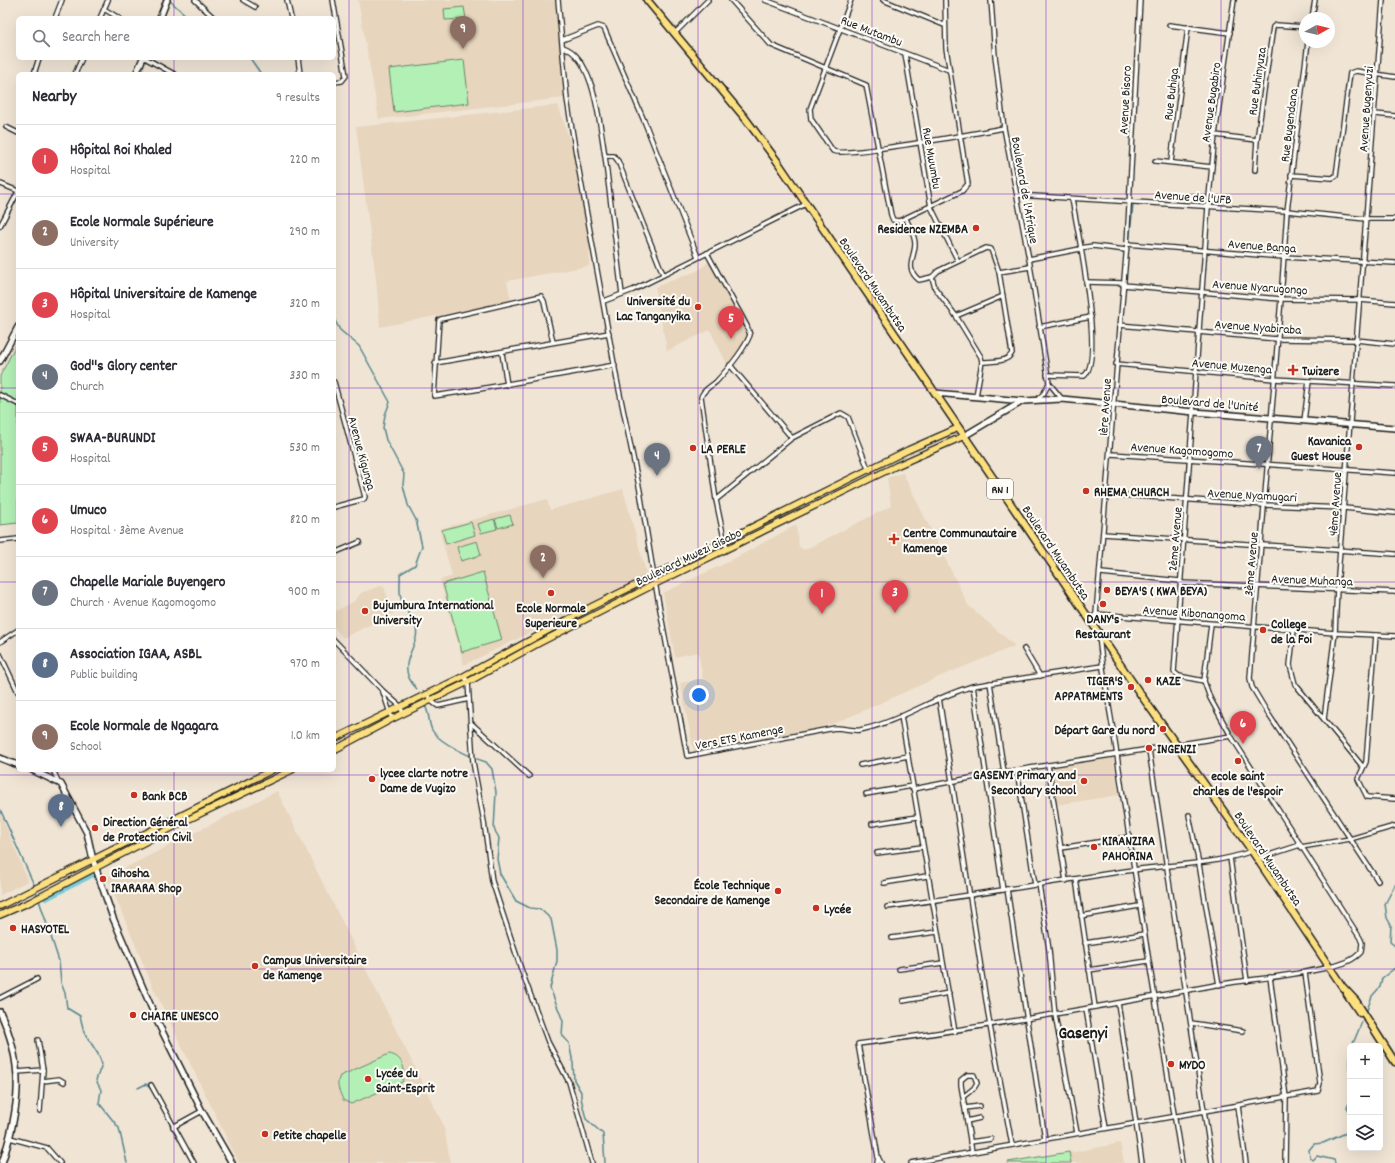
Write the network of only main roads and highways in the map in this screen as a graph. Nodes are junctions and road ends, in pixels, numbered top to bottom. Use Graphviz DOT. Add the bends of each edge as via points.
graph roads {
  1 [pos="647,0"];
  2 [pos="958,428"];
  3 [pos="964,436"];
  4 [pos="791,509"];
  5 [pos="795,516"];
  6 [pos="336,738"];
  7 [pos="336,749"];
  8 [pos="268,772"];
  9 [pos="288,772"];
  10 [pos="255,778"];
  11 [pos="258,786"];
  12 [pos="17,898"];
  13 [pos="0,906"];
  14 [pos="20,906"];
  15 [pos="0,915"];
  16 [pos="1395,1062"];
  1 -- 2 [label="highway, Boulevard Mwambutsa / RN 1" via="745,118"];
  2 -- 3 [label="highway, Boulevard Mwambutsa / RN 1"];
  2 -- 4 [label="main road, Boulevard Mwezi Gisabo" via="908,450"];
  3 -- 5 [label="main road, Boulevard Mwezi Gisabo"];
  3 -- 16 [label="highway, Boulevard Mwambutsa / RN 1"];
  4 -- 5 [label="main road"];
  4 -- 6 [label="main road, Boulevard Mwezi Gisabo" via="594,606 464,676"];
  5 -- 7 [label="main road, Boulevard Mwezi Gisabo" via="655,584"];
  8 -- 10 [label="main road"];
  9 -- 11 [label="main road"];
  10 -- 11 [label="main road"];
  10 -- 12 [label="main road"];
  11 -- 14 [label="main road"];
  12 -- 13 [label="main road"];
  12 -- 14 [label="main road"];
  14 -- 15 [label="main road"];
}
